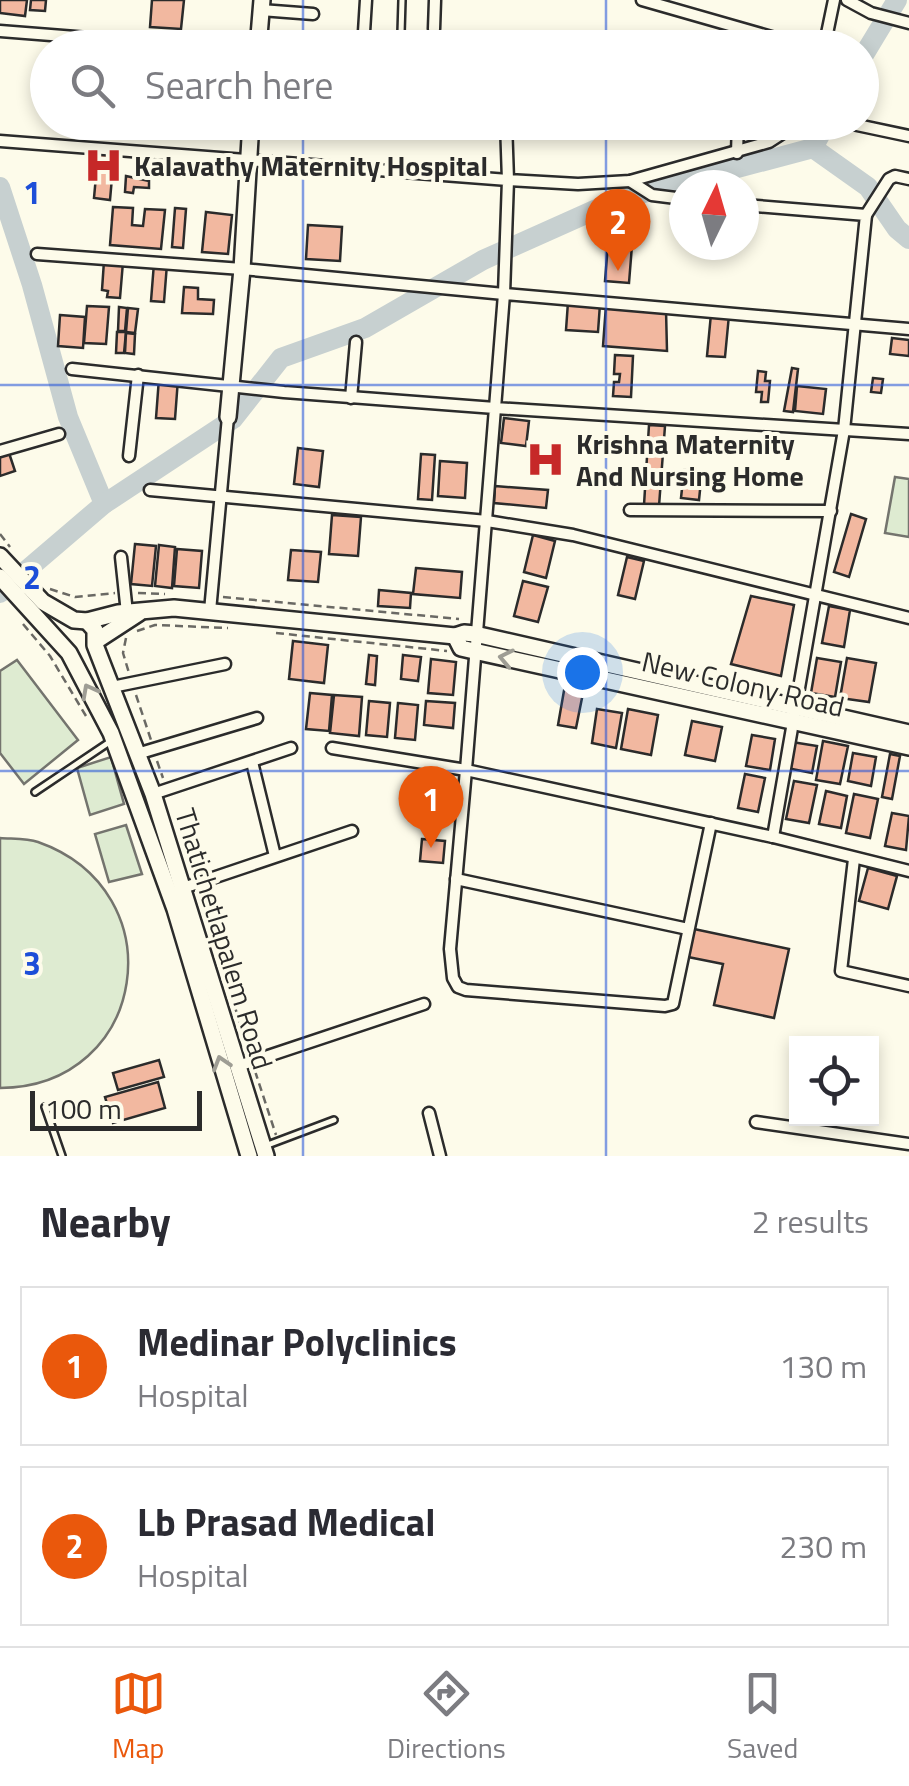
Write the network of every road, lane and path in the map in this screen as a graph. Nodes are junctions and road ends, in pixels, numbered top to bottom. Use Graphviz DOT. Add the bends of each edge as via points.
graph roads {
  1 [pos="366,0"];
  2 [pos="402,0"];
  3 [pos="436,0"];
  4 [pos="642,0"];
  5 [pos="834,0"];
  6 [pos="847,0"];
  7 [pos="262,5"];
  8 [pos="312,14"];
  9 [pos="909,23"];
  10 [pos="434,29"];
  11 [pos="0,30"];
  12 [pos="260,30"];
  13 [pos="364,30"];
  14 [pos="401,30"];
  15 [pos="747,30"];
  16 [pos="828,30"];
  17 [pos="30,32"];
  18 [pos="879,130"];
  19 [pos="909,136"];
  20 [pos="0,140"];
  21 [pos="249,140"];
  22 [pos="507,140"];
  23 [pos="737,140"];
  24 [pos="772,140"];
  25 [pos="737,153"];
  26 [pos="247,161"];
  27 [pos="909,179"];
  28 [pos="508,180"];
  29 [pos="634,183"];
  30 [pos="669,197"];
  31 [pos="759,205"];
  32 [pos="868,211"];
  33 [pos="37,254"];
  34 [pos="242,269"];
  35 [pos="504,294"];
  36 [pos="855,323"];
  37 [pos="909,329"];
  38 [pos="356,342"];
  39 [pos="72,369"];
  40 [pos="138,375"];
  41 [pos="237,386"];
  42 [pos="351,398"];
  43 [pos="496,408"];
  44 [pos="228,418"];
  45 [pos="844,430"];
  46 [pos="59,434"];
  47 [pos="909,434"];
  48 [pos="0,451"];
  49 [pos="129,456"];
  50 [pos="150,490"];
  51 [pos="223,495"];
  52 [pos="630,510"];
  53 [pos="832,511"];
  54 [pos="487,521"];
  55 [pos="0,534"];
  56 [pos="7,554"];
  57 [pos="121,558"];
  58 [pos="0,577"];
  59 [pos="817,593"];
  60 [pos="30,609"];
  61 [pos="210,611"];
  62 [pos="133,613"];
  63 [pos="909,618"];
  64 [pos="80,620"];
  65 [pos="96,643"];
  66 [pos="474,643"];
  67 [pos="65,648"];
  68 [pos="225,664"];
  69 [pos="112,688"];
  70 [pos="793,713"];
  71 [pos="86,716"];
  72 [pos="258,718"];
  73 [pos="909,733"];
  74 [pos="127,744"];
  75 [pos="909,747"];
  76 [pos="291,748"];
  77 [pos="332,748"];
  78 [pos="252,762"];
  79 [pos="466,770"];
  80 [pos="35,792"];
  81 [pos="153,794"];
  82 [pos="711,823"];
  83 [pos="352,831"];
  84 [pos="772,837"];
  85 [pos="276,856"];
  86 [pos="854,859"];
  87 [pos="909,871"];
  88 [pos="456,879"];
  89 [pos="183,888"];
  90 [pos="688,929"];
  91 [pos="909,986"];
  92 [pos="424,1004"];
  93 [pos="238,1066"];
  94 [pos="45,1106"];
  95 [pos="429,1113"];
  96 [pos="334,1120"];
  97 [pos="756,1122"];
  98 [pos="909,1144"];
  99 [pos="253,1154"];
  100 [pos="62,1156"];
  101 [pos="440,1156"];
  1 -- 13 [label="street"];
  2 -- 14 [label="lane"];
  3 -- 10 [label="street"];
  4 -- 15 [label="street"];
  5 -- 16 [label="street"];
  6 -- 9 [label="street"];
  7 -- 8 [label="street"];
  7 -- 12 [label="main road"];
  11 -- 17 [label="street"];
  18 -- 19 [label="street"];
  20 -- 26 [label="street"];
  21 -- 26 [label="main road"];
  22 -- 28 [label="street"];
  23 -- 25 [label="street"];
  24 -- 25 [label="street"];
  25 -- 29 [label="street"];
  26 -- 28 [label="street"];
  26 -- 34 [label="main road"];
  27 -- 32 [label="street" via="895,176"];
  28 -- 29 [label="street"];
  28 -- 35 [label="street"];
  29 -- 30 [label="street"];
  31 -- 32 [label="street"];
  32 -- 36 [label="street"];
  33 -- 34 [label="street"];
  34 -- 35 [label="street"];
  34 -- 41 [label="main road"];
  35 -- 36 [label="street"];
  35 -- 43 [label="street"];
  36 -- 37 [label="street"];
  36 -- 45 [label="street"];
  38 -- 42 [label="street"];
  39 -- 40 [label="street"];
  40 -- 41 [label="street"];
  40 -- 49 [label="street"];
  41 -- 42 [label="street"];
  41 -- 44 [label="main road"];
  42 -- 43 [label="street"];
  43 -- 45 [label="street"];
  43 -- 54 [label="street"];
  44 -- 51 [label="street"];
  45 -- 47 [label="street"];
  45 -- 53 [label="street"];
  46 -- 48 [label="street"];
  50 -- 51 [label="street"];
  51 -- 54 [label="street"];
  51 -- 61 [label="street"];
  52 -- 53 [label="street"];
  53 -- 59 [label="street"];
  54 -- 59 [label="street" via="612,543"];
  54 -- 66 [label="street"];
  55 -- 56 [label="path"];
  56 -- 60 [label="main road"];
  57 -- 62 [label="street"];
  58 -- 60 [label="main road"];
  59 -- 63 [label="street"];
  59 -- 70 [label="street"];
  60 -- 64 [label="main road"];
  60 -- 67 [label="main road"];
  60 -- 71 [label="path"];
  61 -- 62 [label="main road, New Colony Road"];
  61 -- 66 [label="main road, New Colony Road" via="464,633"];
  62 -- 64 [label="main road, New Colony Road"];
  62 -- 65 [label="main road"];
  64 -- 65 [label="main road" via="95,630"];
  64 -- 67 [label="main road" via="61,632"];
  65 -- 67 [label="main road" via="84,654"];
  65 -- 69 [label="main road"];
  66 -- 70 [label="main road, New Colony Road"];
  66 -- 79 [label="street"];
  74 -- 67 [label="main road, one-way"];
  68 -- 69 [label="street"];
  69 -- 74 [label="main road"];
  70 -- 73 [label="main road, New Colony Road"];
  70 -- 75 [label="main road, New Colony Road"];
  70 -- 84 [label="street"];
  72 -- 74 [label="street"];
  74 -- 80 [label="lane"];
  74 -- 81 [label="main road, Thatichetlapalem Road"];
  99 -- 74 [label="main road, one-way"];
  76 -- 78 [label="street"];
  77 -- 79 [label="street"];
  78 -- 81 [label="street"];
  78 -- 85 [label="street"];
  79 -- 82 [label="street"];
  79 -- 88 [label="street"];
  81 -- 89 [label="main road, Thatichetlapalem Road"];
  82 -- 84 [label="street"];
  82 -- 90 [label="street"];
  83 -- 85 [label="street"];
  84 -- 86 [label="street"];
  85 -- 89 [label="street"];
  86 -- 87 [label="street"];
  86 -- 91 [label="street" via="840,972"];
  88 -- 90 [label="street"];
  88 -- 90 [label="street" via="452,968 458,987 466,990 665,1006 676,996"];
  89 -- 93 [label="main road, Thatichetlapalem Road"];
  92 -- 93 [label="street"];
  93 -- 99 [label="main road, Thatichetlapalem Road"];
  94 -- 100 [label="lane"];
  95 -- 101 [label="street"];
  96 -- 99 [label="lane"];
  97 -- 98 [label="street"];
}
